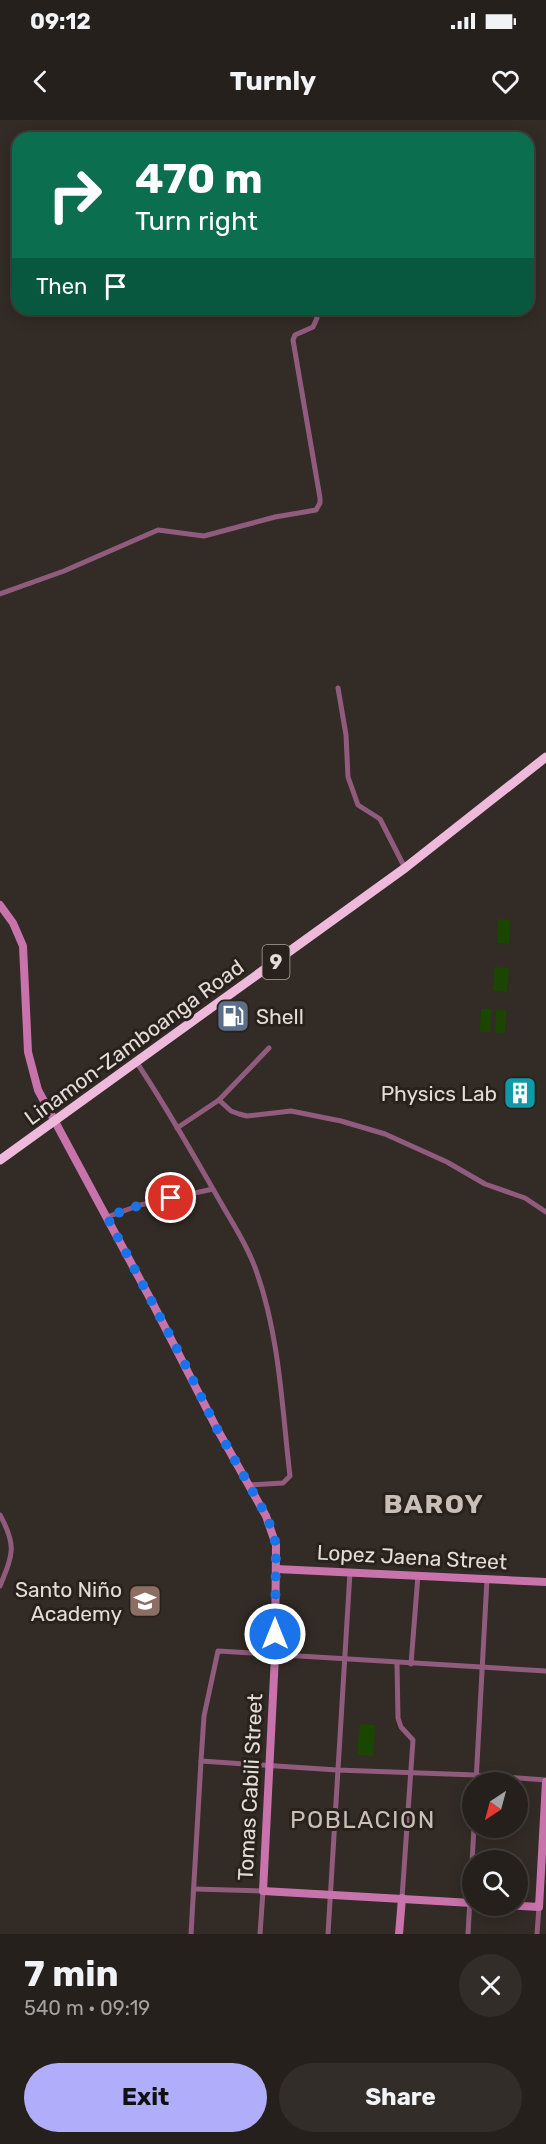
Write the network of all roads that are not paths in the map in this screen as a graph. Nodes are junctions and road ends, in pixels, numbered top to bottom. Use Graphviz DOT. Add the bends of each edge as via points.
graph roads {
  1 [pos="316,315"];
  2 [pos="0,594"];
  3 [pos="338,688"];
  4 [pos="546,757"];
  5 [pos="405,868"];
  6 [pos="0,905"];
  7 [pos="269,1048"];
  8 [pos="137,1063"];
  9 [pos="219,1100"];
  10 [pos="54,1121"];
  11 [pos="177,1128"];
  12 [pos="0,1160"];
  13 [pos="213,1190"];
  14 [pos="546,1212"];
  15 [pos="107,1217"];
  16 [pos="248,1485"];
  17 [pos="0,1515"];
  18 [pos="276,1569"];
  19 [pos="350,1572"];
  20 [pos="418,1575"];
  21 [pos="487,1579"];
  22 [pos="546,1582"];
  23 [pos="0,1586"];
  24 [pos="275,1656"];
  25 [pos="346,1660"];
  26 [pos="397,1663"];
  27 [pos="411,1664"];
  28 [pos="481,1668"];
  29 [pos="546,1671"];
  30 [pos="201,1761"];
  31 [pos="269,1765"];
  32 [pos="337,1770"];
  33 [pos="476,1772"];
  34 [pos="412,1773"];
  35 [pos="462,1778"];
  36 [pos="528,1780"];
  37 [pos="546,1781"];
  38 [pos="194,1889"];
  39 [pos="262,1891"];
  40 [pos="330,1894"];
  41 [pos="402,1898"];
  42 [pos="462,1902"];
  43 [pos="528,1906"];
  44 [pos="539,1907"];
  45 [pos="470,1916"];
  46 [pos="191,1934"];
  47 [pos="260,1934"];
  48 [pos="328,1934"];
  49 [pos="399,1934"];
  50 [pos="468,1934"];
  51 [pos="537,1934"];
  1 -- 2 [label="street" via="313,327 293,340 320,498 316,510 204,536 158,530 64,572"];
  3 -- 5 [label="street" via="348,777 358,805 380,819"];
  4 -- 5 [label="highway, Linamon-Zamboanga Road / 9"];
  5 -- 8 [label="highway, Linamon-Zamboanga Road / 9"];
  6 -- 10 [label="street, Tomas Cabili Street" via="23,946 29,1061"];
  7 -- 9 [label="street"];
  8 -- 10 [label="highway, Linamon-Zamboanga Road / 9"];
  8 -- 11 [label="street"];
  9 -- 11 [label="street"];
  9 -- 14 [label="street" via="231,1111 247,1116 291,1111 385,1134 485,1184 525,1198"];
  10 -- 12 [label="highway, Linamon-Zamboanga Road / 9"];
  10 -- 15 [label="street, Tomas Cabili Street"];
  11 -- 13 [label="street"];
  13 -- 15 [label="street" via="140,1205"];
  13 -- 16 [label="street" via="257,1273 280,1378 290,1476 283,1483"];
  15 -- 16 [label="street, Tomas Cabili Street"];
  16 -- 18 [label="street, Tomas Cabili Street" via="272,1529"];
  17 -- 23 [label="street" via="12,1550"];
  18 -- 19 [label="street, Lopez Jaena Street"];
  18 -- 24 [label="street, Tomas Cabili Street"];
  19 -- 20 [label="street, Lopez Jaena Street"];
  19 -- 25 [label="street"];
  20 -- 21 [label="street, Lopez Jaena Street"];
  20 -- 27 [label="street"];
  21 -- 22 [label="street, Lopez Jaena Street"];
  21 -- 28 [label="street"];
  24 -- 25 [label="street"];
  24 -- 30 [label="street" via="218,1651 204,1716"];
  24 -- 31 [label="street, Tomas Cabili Street"];
  25 -- 26 [label="street"];
  25 -- 32 [label="street"];
  26 -- 27 [label="street"];
  26 -- 34 [label="street" via="398,1718 413,1740"];
  27 -- 28 [label="street"];
  28 -- 29 [label="street"];
  28 -- 33 [label="street"];
  30 -- 31 [label="street"];
  30 -- 38 [label="street"];
  31 -- 32 [label="street"];
  31 -- 39 [label="street, Tomas Cabili Street"];
  32 -- 34 [label="street"];
  32 -- 40 [label="street"];
  34 -- 35 [label="street"];
  34 -- 41 [label="street"];
  36 -- 37 [label="street"];
  37 -- 44 [label="street"];
  38 -- 39 [label="street"];
  38 -- 46 [label="street"];
  39 -- 40 [label="street"];
  39 -- 47 [label="street, Tomas Cabili Street"];
  40 -- 41 [label="street"];
  40 -- 48 [label="street"];
  41 -- 42 [label="street"];
  41 -- 49 [label="street"];
  43 -- 44 [label="street"];
  44 -- 51 [label="street"];
  45 -- 50 [label="street"];
}
